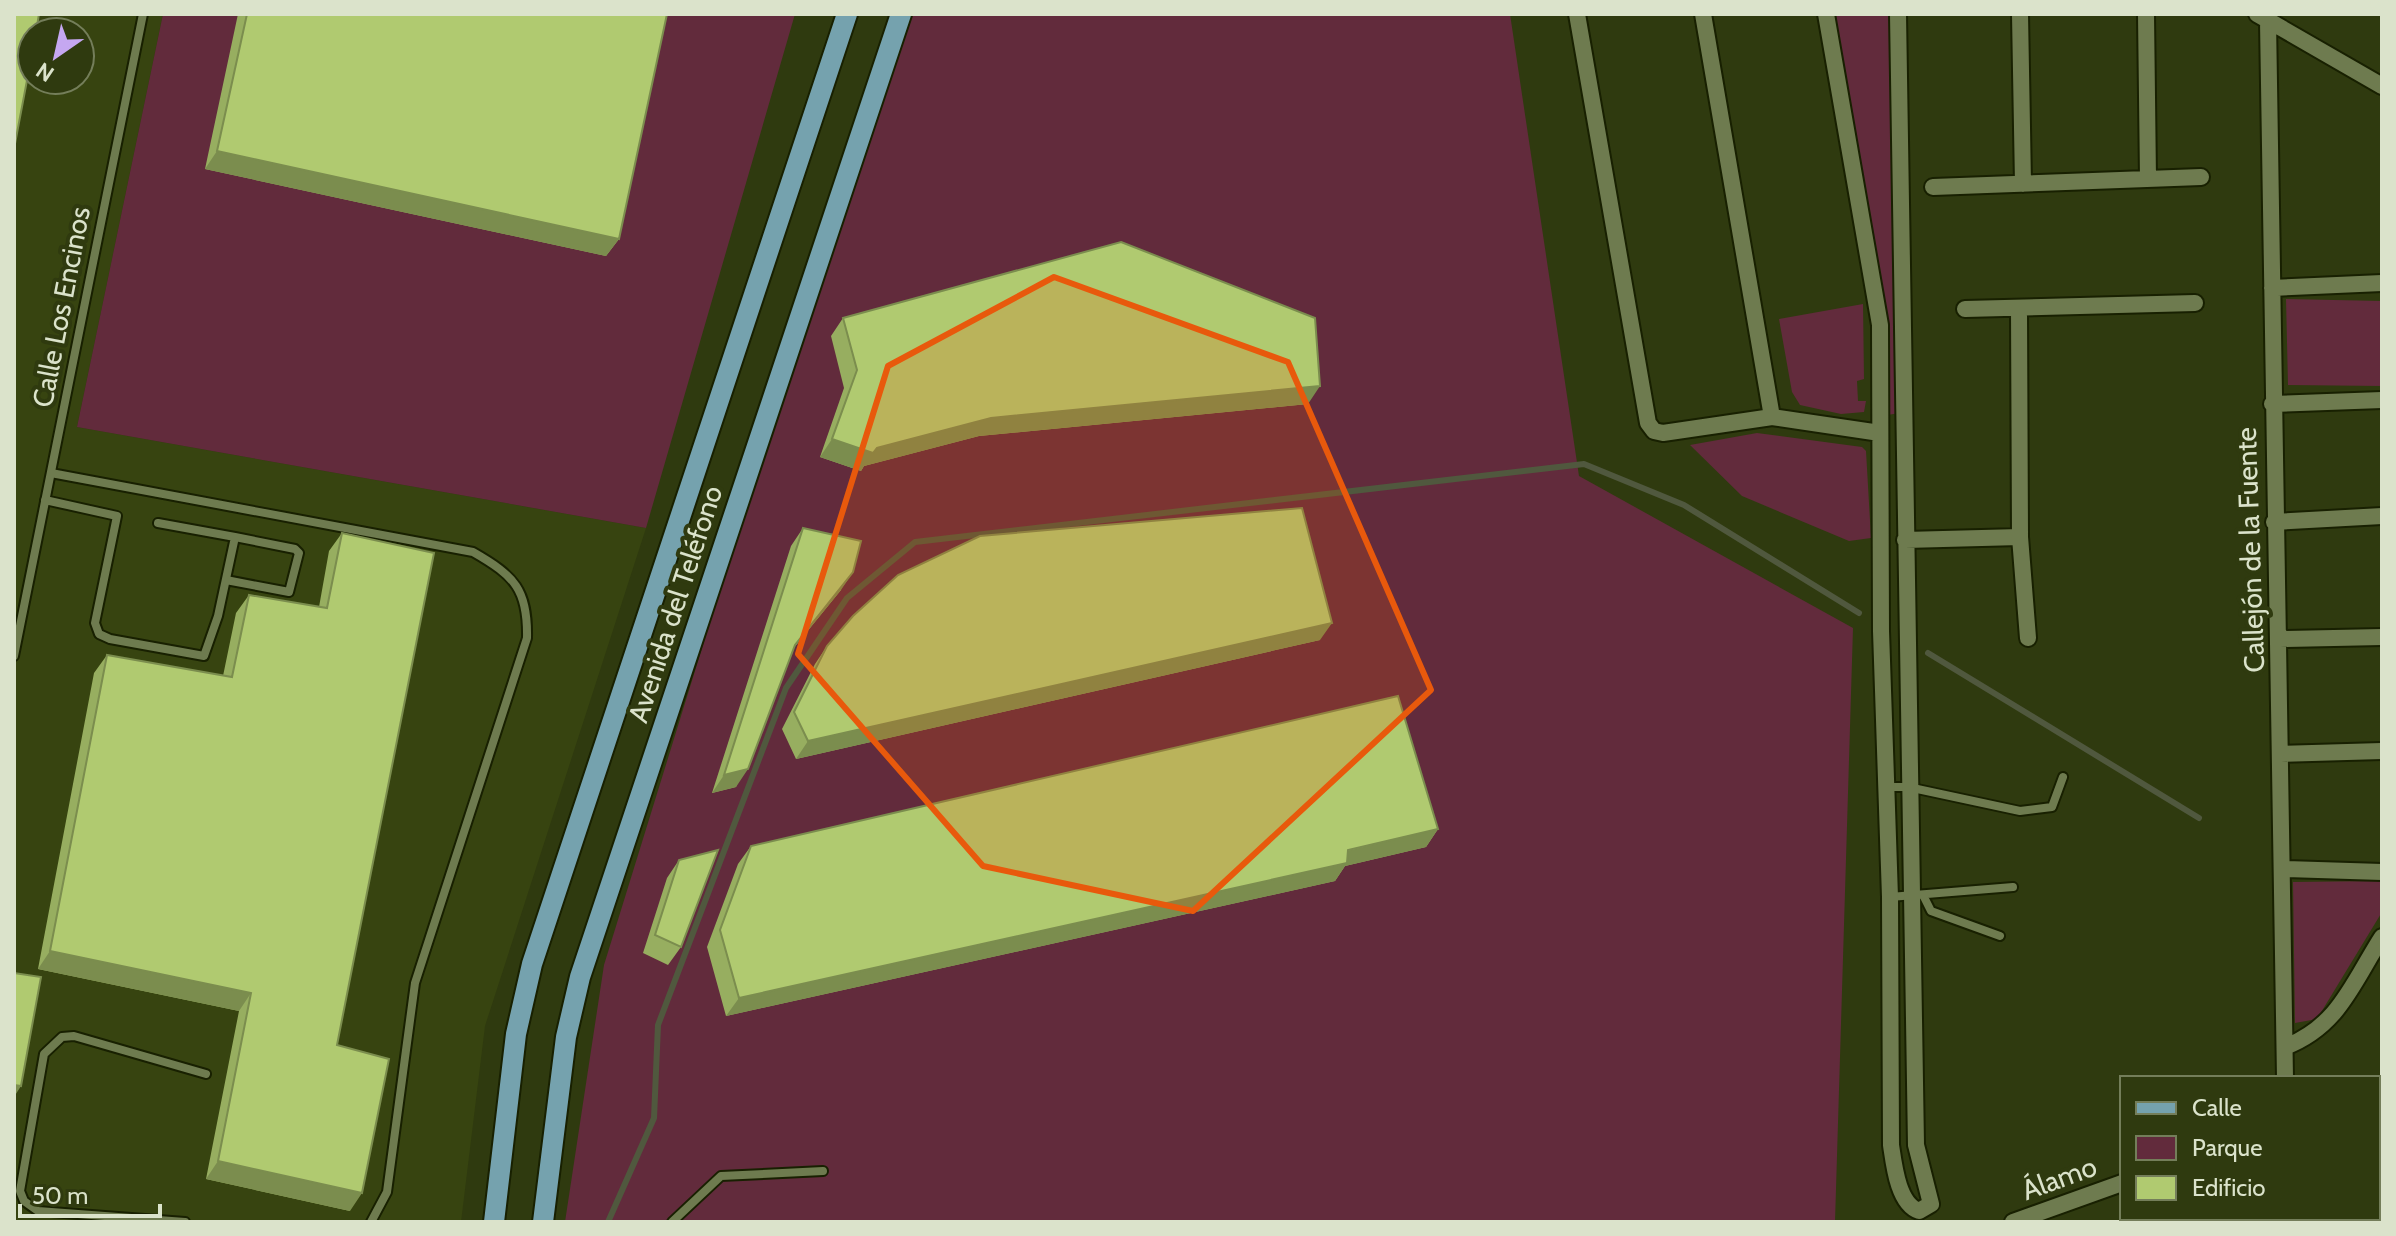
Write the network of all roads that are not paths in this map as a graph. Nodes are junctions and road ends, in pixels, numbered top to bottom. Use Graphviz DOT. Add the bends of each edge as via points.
graph roads {
  1 [pos="143,14"];
  2 [pos="847,14"];
  3 [pos="901,14"];
  4 [pos="1577,14"];
  5 [pos="1703,14"];
  6 [pos="1826,14"];
  7 [pos="1898,14"];
  8 [pos="2020,14"];
  9 [pos="2146,14"];
  10 [pos="2262,17"];
  11 [pos="2382,86"];
  12 [pos="2201,177"];
  13 [pos="2148,179"];
  14 [pos="2023,184"];
  15 [pos="1933,187"];
  16 [pos="2382,283"];
  17 [pos="2272,288"];
  18 [pos="2195,303"];
  19 [pos="1965,309"];
  20 [pos="2019,309"];
  21 [pos="2382,400"];
  22 [pos="2272,404"];
  23 [pos="1772,417"];
  24 [pos="1906,423"];
  25 [pos="1880,428"];
  26 [pos="51,473"];
  27 [pos="45,500"];
  28 [pos="2382,516"];
  29 [pos="2274,522"];
  30 [pos="158,523"];
  31 [pos="235,537"];
  32 [pos="2020,537"];
  33 [pos="1905,540"];
  34 [pos="1880,579"];
  35 [pos="1905,579"];
  36 [pos="226,580"];
  37 [pos="2382,637"];
  38 [pos="2028,638"];
  39 [pos="16,639"];
  40 [pos="2280,639"];
  41 [pos="14,656"];
  42 [pos="2382,751"];
  43 [pos="2281,754"];
  44 [pos="2063,777"];
  45 [pos="1886,787"];
  46 [pos="1908,787"];
  47 [pos="2284,869"];
  48 [pos="2382,872"];
  49 [pos="2013,887"];
  50 [pos="1918,896"];
  51 [pos="1890,897"];
  52 [pos="2000,936"];
  53 [pos="2382,937"];
  54 [pos="2285,1047"];
  55 [pos="206,1074"];
  56 [pos="2285,1076"];
  57 [pos="823,1171"];
  58 [pos="2120,1184"];
  59 [pos="185,1222"];
  60 [pos="371,1222"];
  61 [pos="494,1222"];
  62 [pos="543,1222"];
  63 [pos="672,1222"];
  64 [pos="2013,1222"];
  1 -- 26 [label="lane, Calle Los Encinos"];
  2 -- 61 [label="main road, Avenida del Teléfono" via="532,964 516,1034"];
  3 -- 62 [label="main road, Avenida del Teléfono" via="580,977 566,1037"];
  4 -- 23 [label="street" via="1648,423 1663,433"];
  5 -- 23 [label="street"];
  6 -- 25 [label="street" via="1879,305"];
  7 -- 24 [label="street"];
  8 -- 14 [label="street"];
  9 -- 13 [label="street"];
  10 -- 11 [label="street"];
  10 -- 17 [label="street, Callejón de la Fuente"];
  12 -- 13 [label="street"];
  13 -- 14 [label="street"];
  14 -- 15 [label="street"];
  16 -- 17 [label="street"];
  17 -- 22 [label="street, Callejón de la Fuente"];
  18 -- 20 [label="street"];
  19 -- 20 [label="street"];
  20 -- 32 [label="street"];
  21 -- 22 [label="street"];
  22 -- 29 [label="street, Callejón de la Fuente"];
  23 -- 25 [label="street"];
  24 -- 25 [label="street"];
  24 -- 33 [label="street"];
  25 -- 34 [label="street"];
  26 -- 27 [label="lane, Calle Los Encinos"];
  26 -- 60 [label="lane" via="473,552 514,583 527,607 527,638 415,983 387,1192"];
  27 -- 36 [label="lane" via="117,516 95,623 99,634 110,639 204,656"];
  27 -- 39 [label="lane, Calle Los Encinos"];
  28 -- 29 [label="street"];
  29 -- 40 [label="street, Callejón de la Fuente"];
  30 -- 31 [label="lane"];
  31 -- 36 [label="lane"];
  31 -- 36 [label="lane" via="295,549 300,559 289,592"];
  32 -- 33 [label="street"];
  32 -- 38 [label="street"];
  33 -- 35 [label="street"];
  34 -- 35 [label="street"];
  34 -- 45 [label="street"];
  35 -- 46 [label="street"];
  37 -- 40 [label="street"];
  39 -- 41 [label="lane, Calle Los Encinos"];
  40 -- 43 [label="street, Callejón de la Fuente"];
  42 -- 43 [label="street"];
  43 -- 47 [label="street, Callejón de la Fuente"];
  44 -- 46 [label="lane" via="2052,807 2020,811"];
  45 -- 46 [label="lane"];
  45 -- 51 [label="street"];
  46 -- 50 [label="street"];
  47 -- 48 [label="street"];
  47 -- 54 [label="street, Callejón de la Fuente"];
  49 -- 50 [label="lane"];
  50 -- 51 [label="lane"];
  50 -- 51 [label="street" via="1916,1145 1931,1204 1919,1211 1908,1205 1891,1145"];
  50 -- 52 [label="lane" via="1931,911"];
  53 -- 54 [label="street" via="2331,1018 2309,1037"];
  54 -- 56 [label="street, Callejón de la Fuente"];
  55 -- 59 [label="lane" via="62,1037 44,1054 20,1191 38,1211"];
  57 -- 63 [label="lane" via="721,1176"];
  58 -- 64 [label="street, Álamo"];
}
